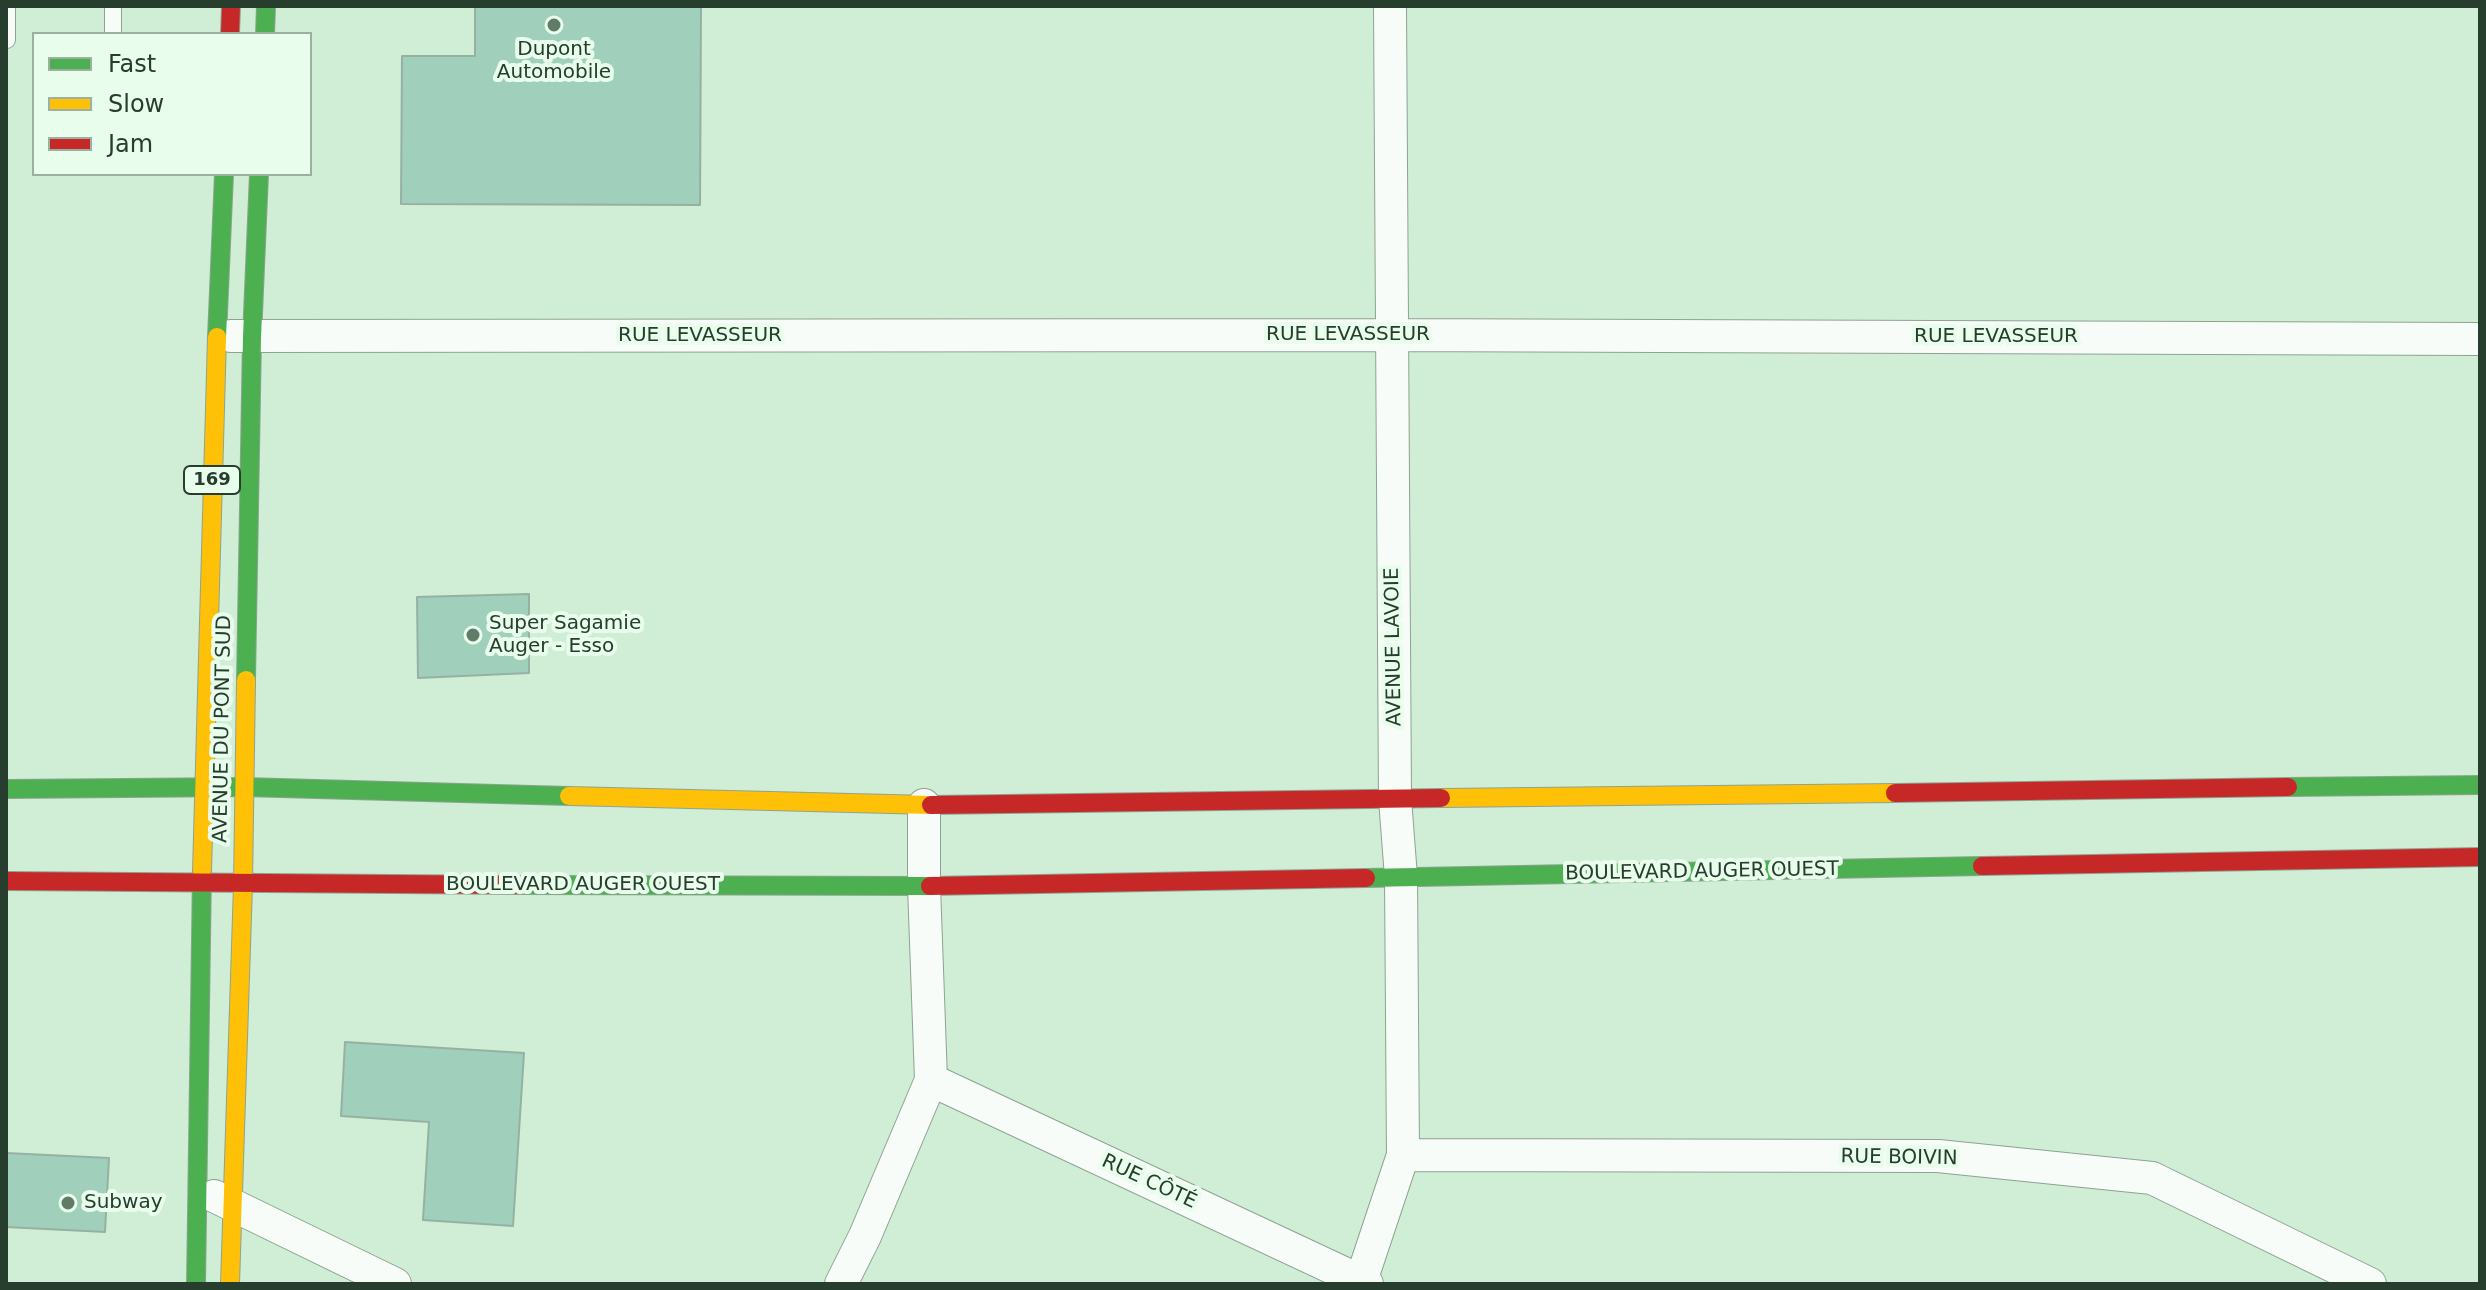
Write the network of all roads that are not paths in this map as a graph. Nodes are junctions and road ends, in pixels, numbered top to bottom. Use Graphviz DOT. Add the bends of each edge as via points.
graph roads {
  1 [pos="7,6"];
  2 [pos="113,6"];
  3 [pos="231,6"];
  4 [pos="266,6"];
  5 [pos="1390,6"];
  6 [pos="113,32"];
  7 [pos="230,32"];
  8 [pos="265,32"];
  9 [pos="7,40"];
  10 [pos="224,176"];
  11 [pos="259,176"];
  12 [pos="1391,335"];
  13 [pos="216,336"];
  14 [pos="252,337"];
  15 [pos="2480,339"];
  16 [pos="2480,785"];
  17 [pos="204,787"];
  18 [pos="244,787"];
  19 [pos="6,789"];
  20 [pos="1395,799"];
  21 [pos="924,805"];
  22 [pos="2480,857"];
  23 [pos="1401,877"];
  24 [pos="6,881"];
  25 [pos="201,884"];
  26 [pos="243,885"];
  27 [pos="924,886"];
  28 [pos="931,1080"];
  29 [pos="1403,1155"];
  30 [pos="197,1190"];
  31 [pos="231,1203"];
  32 [pos="1364,1283"];
  33 [pos="196,1284"];
  34 [pos="230,1284"];
  35 [pos="395,1284"];
  36 [pos="841,1284"];
  37 [pos="2370,1284"];
  1 -- 9 [label="lane"];
  2 -- 6 [label="lane"];
  3 -- 7 [label="main road"];
  4 -- 8 [label="main road"];
  5 -- 12 [label="street, AVENUE LAVOIE"];
  10 -- 13 [label="main road, AVENUE DU PONT SUD / 169"];
  11 -- 14 [label="main road, AVENUE DU PONT SUD / 169"];
  12 -- 14 [label="street, RUE LEVASSEUR"];
  12 -- 15 [label="street, RUE LEVASSEUR"];
  12 -- 20 [label="street, AVENUE LAVOIE"];
  13 -- 14 [label="street, RUE LEVASSEUR"];
  13 -- 17 [label="main road, AVENUE DU PONT SUD / 169"];
  14 -- 18 [label="main road, AVENUE DU PONT SUD / 169"];
  16 -- 20 [label="main road"];
  17 -- 18 [label="main road"];
  17 -- 19 [label="main road"];
  17 -- 25 [label="main road, AVENUE DU PONT SUD / 169"];
  18 -- 21 [label="main road"];
  18 -- 26 [label="main road, AVENUE DU PONT SUD / 169"];
  20 -- 21 [label="main road"];
  20 -- 23 [label="street, AVENUE LAVOIE"];
  21 -- 27 [label="street"];
  22 -- 23 [label="main road, BOULEVARD AUGER OUEST"];
  23 -- 27 [label="main road, BOULEVARD AUGER OUEST"];
  23 -- 29 [label="street, AVENUE LAVOIE"];
  24 -- 25 [label="main road, BOULEVARD AUGER OUEST"];
  25 -- 26 [label="main road, BOULEVARD AUGER OUEST"];
  25 -- 30 [label="main road, AVENUE DU PONT SUD / 169"];
  26 -- 27 [label="main road, BOULEVARD AUGER OUEST"];
  26 -- 31 [label="main road, AVENUE DU PONT SUD / 169"];
  27 -- 28 [label="street"];
  28 -- 32 [label="street, RUE CÔTÉ"];
  28 -- 36 [label="street"];
  29 -- 32 [label="street, AVENUE LAVOIE"];
  29 -- 37 [label="street, RUE BOIVIN" via="1938,1156 2152,1178"];
  30 -- 31 [label="street"];
  30 -- 33 [label="main road, AVENUE DU PONT SUD / 169"];
  31 -- 34 [label="main road, AVENUE DU PONT SUD / 169"];
  31 -- 35 [label="street"];
}
